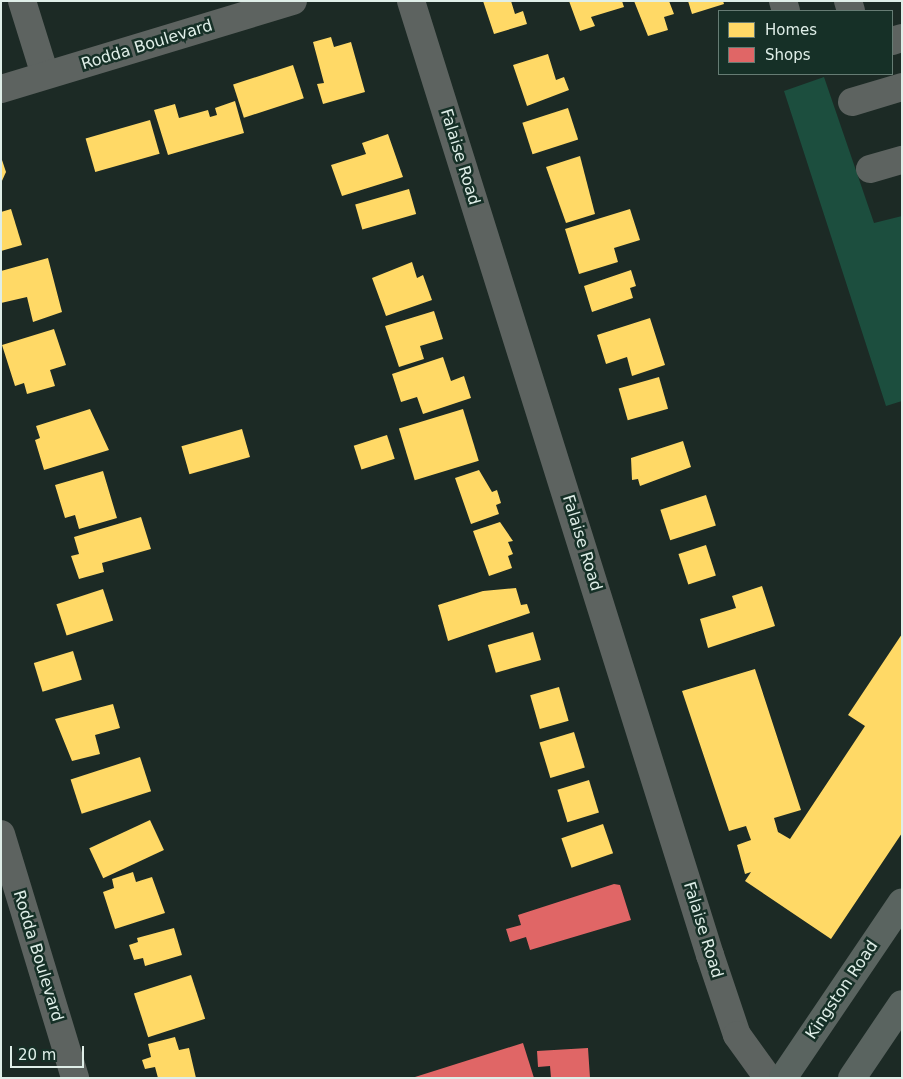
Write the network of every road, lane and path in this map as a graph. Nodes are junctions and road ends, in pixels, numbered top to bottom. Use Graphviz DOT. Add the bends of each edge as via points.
graph roads {
  1 [pos="22,1"];
  2 [pos="293,1"];
  3 [pos="411,1"];
  4 [pos="45,75"];
  5 [pos="902,87"];
  6 [pos="1,89"];
  7 [pos="852,102"];
  8 [pos="902,160"];
  9 [pos="870,169"];
  10 [pos="1,834"];
  11 [pos="902,902"];
  12 [pos="902,1004"];
  13 [pos="75,1078"];
  14 [pos="768,1078"];
  15 [pos="783,1078"];
  16 [pos="852,1078"];
  1 -- 4 [label="street"];
  2 -- 4 [label="street, Rodda Boulevard"];
  3 -- 14 [label="street, Falaise Road" via="719,982 737,1035"];
  4 -- 6 [label="street, Rodda Boulevard"];
  5 -- 7 [label="street"];
  8 -- 9 [label="street"];
  10 -- 13 [label="street, Rodda Boulevard"];
  11 -- 15 [label="main road, Kingston Road"];
  12 -- 16 [label="main road"];
}
